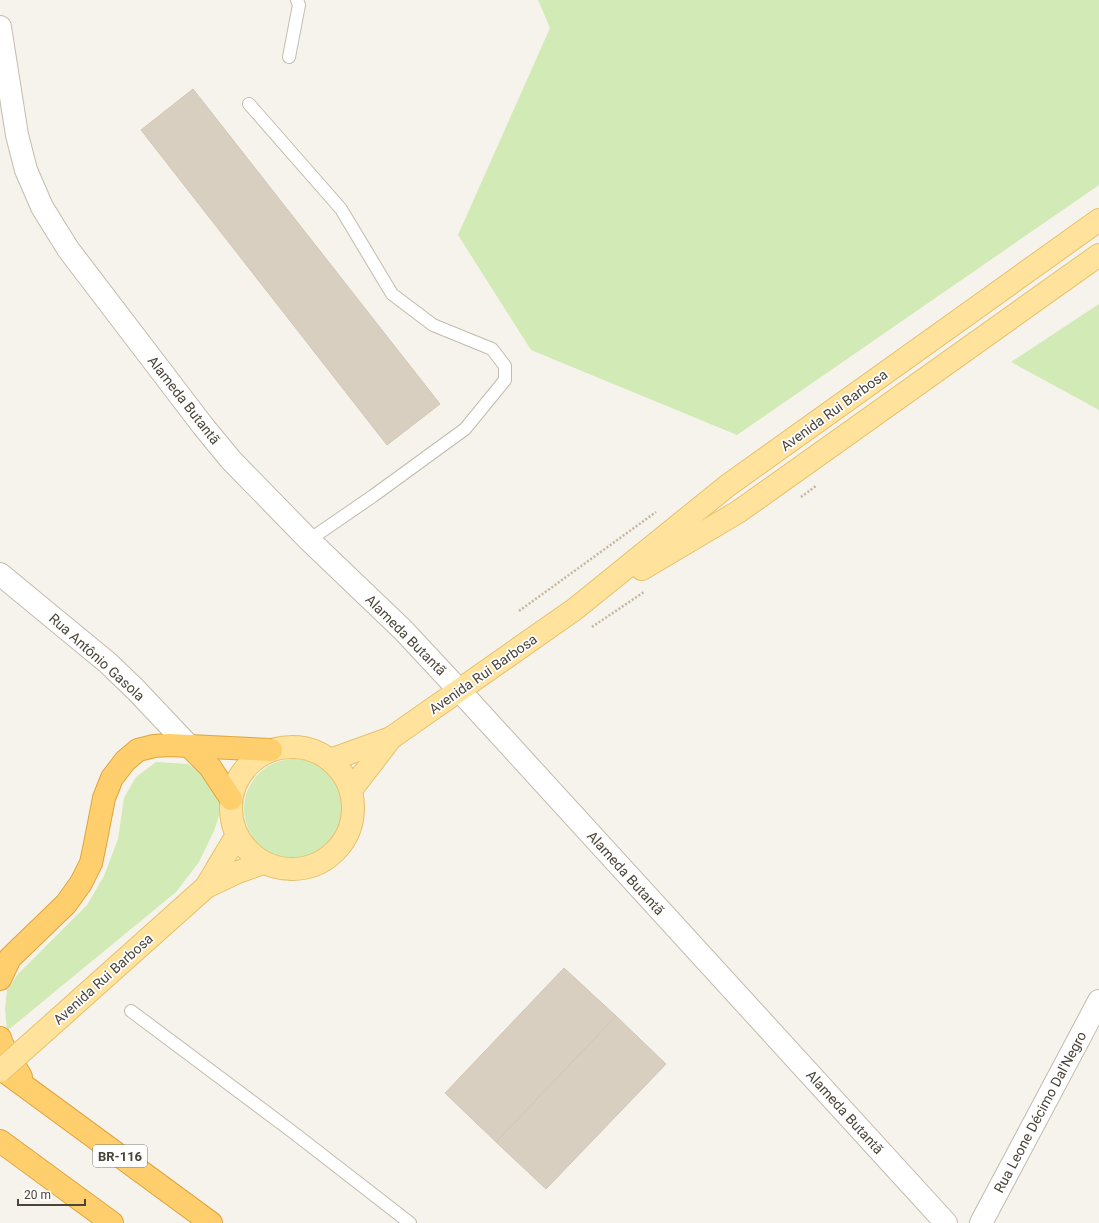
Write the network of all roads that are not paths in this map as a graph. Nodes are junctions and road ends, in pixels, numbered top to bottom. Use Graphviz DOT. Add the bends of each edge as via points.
graph roads {
  1 [pos="297,0"];
  2 [pos="0,27"];
  3 [pos="289,57"];
  4 [pos="249,104"];
  5 [pos="1099,220"];
  6 [pos="1099,255"];
  7 [pos="309,540"];
  8 [pos="0,574"];
  9 [pos="575,609"];
  10 [pos="459,690"];
  11 [pos="391,738"];
  12 [pos="189,746"];
  13 [pos="271,750"];
  14 [pos="330,760"];
  15 [pos="351,790"];
  16 [pos="231,799"];
  17 [pos="237,835"];
  18 [pos="263,863"];
  19 [pos="206,887"];
  20 [pos="5,960"];
  21 [pos="0,979"];
  22 [pos="1099,1001"];
  23 [pos="131,1011"];
  24 [pos="0,1038"];
  25 [pos="0,1070"];
  26 [pos="29,1090"];
  27 [pos="4,1145"];
  28 [pos="112,1223"];
  29 [pos="211,1223"];
  30 [pos="410,1223"];
  31 [pos="946,1223"];
  32 [pos="981,1223"];
  1 -- 3 [label="lane" via="299,5"];
  2 -- 7 [label="street, Alameda Butantã" via="17,135 26,170 53,225 68,249 203,426 236,465"];
  4 -- 7 [label="lane" via="341,210 392,294 433,324 492,350 505,366 505,380 465,428"];
  5 -- 9 [label="main road, Avenida Rui Barbosa" via="727,486"];
  6 -- 9 [label="main road, Avenida Rui Barbosa" via="738,512"];
  7 -- 10 [label="street, Alameda Butantã" via="403,630"];
  8 -- 12 [label="street, Rua Antônio Gasola" via="108,662"];
  9 -- 10 [label="main road, Avenida Rui Barbosa"];
  10 -- 11 [label="main road, Avenida Rui Barbosa"];
  10 -- 31 [label="street, Alameda Butantã"];
  11 -- 14 [label="main road, Avenida Rui Barbosa"];
  11 -- 15 [label="main road, Avenida Rui Barbosa"];
  12 -- 13 [label="highway"];
  12 -- 16 [label="highway" via="210,767"];
  12 -- 20 [label="highway" via="154,746 138,750 125,761 112,778 104,798 91,863 82,883 66,904"];
  13 -- 14 [label="main road" via="291,747 312,750"];
  13 -- 16 [label="main road" via="256,758 244,769"];
  14 -- 15 [label="main road" via="342,773"];
  15 -- 18 [label="main road" via="354,810 349,831 339,848 323,862 304,869 283,869"];
  16 -- 17 [label="main road" via="231,817"];
  17 -- 18 [label="main road" via="248,851"];
  17 -- 19 [label="main road, Avenida Rui Barbosa"];
  18 -- 19 [label="main road, Avenida Rui Barbosa"];
  19 -- 25 [label="main road, Avenida Rui Barbosa, bridge"];
  20 -- 21 [label="highway"];
  22 -- 32 [label="street, Rua Leone Décimo Dal'Negro"];
  23 -- 30 [label="lane"];
  24 -- 26 [label="highway"];
  25 -- 26 [label="highway, BR-116"];
  26 -- 29 [label="highway, BR-116"];
  27 -- 28 [label="highway"];
}
